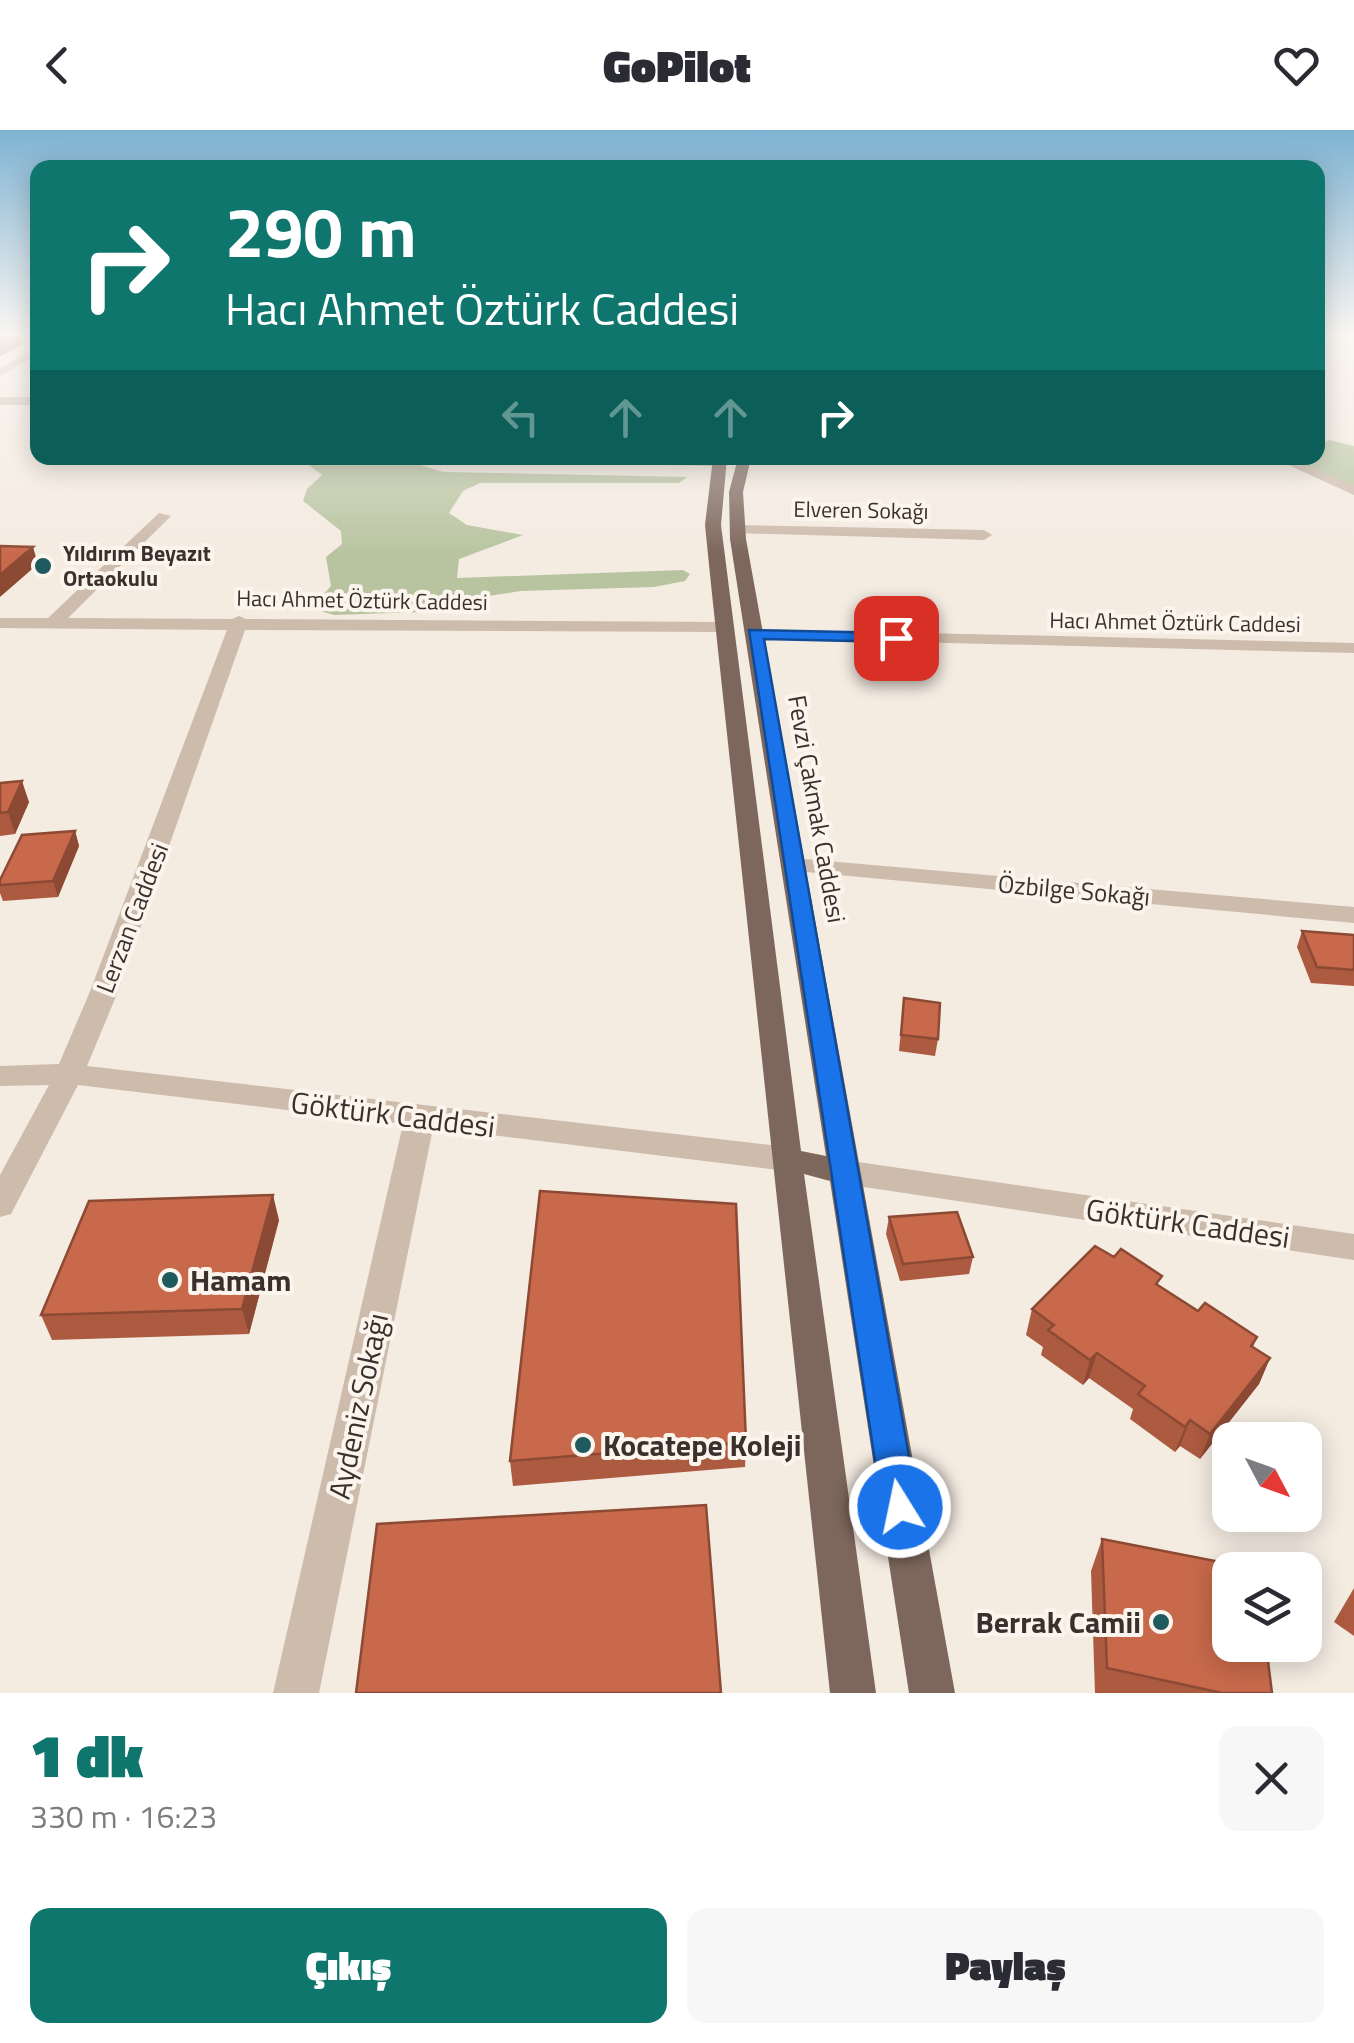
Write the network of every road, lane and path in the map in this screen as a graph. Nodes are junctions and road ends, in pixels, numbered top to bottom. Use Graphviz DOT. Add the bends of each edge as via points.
graph roads {
  1 [pos="726,465"];
  2 [pos="729,465"];
  3 [pos="1296,465"];
  4 [pos="1354,491"];
  5 [pos="164,516"];
  6 [pos="738,530"];
  7 [pos="984,535"];
  8 [pos="239,621"];
  9 [pos="0,623"];
  10 [pos="54,623"];
  11 [pos="724,627"];
  12 [pos="755,634"];
  13 [pos="1354,648"];
  14 [pos="794,866"];
  15 [pos="1354,915"];
  16 [pos="69,1074"];
  17 [pos="0,1076"];
  18 [pos="420,1118"];
  19 [pos="787,1159"];
  20 [pos="844,1172"];
  21 [pos="0,1205"];
  22 [pos="1354,1247"];
  23 [pos="296,1693"];
  24 [pos="854,1693"];
  25 [pos="932,1693"];
  1 -- 11 [label="main road" via="713,525"];
  2 -- 6 [label="main road, Fevzi Çakmak Caddesi"];
  3 -- 4 [label="street"];
  5 -- 10 [label="street"];
  6 -- 7 [label="street, Elveren Sokağı"];
  6 -- 12 [label="main road, Fevzi Çakmak Caddesi"];
  8 -- 10 [label="street, Hacı Ahmet Öztürk Caddesi"];
  8 -- 11 [label="street, Hacı Ahmet Öztürk Caddesi"];
  8 -- 16 [label="street, Lerzan Caddesi" via="129,929"];
  9 -- 10 [label="street, Hacı Ahmet Öztürk Caddesi"];
  11 -- 19 [label="main road"];
  12 -- 13 [label="street, Hacı Ahmet Öztürk Caddesi"];
  12 -- 14 [label="main road, Fevzi Çakmak Caddesi"];
  14 -- 15 [label="street, Özbilge Sokağı"];
  14 -- 20 [label="main road, Fevzi Çakmak Caddesi"];
  16 -- 17 [label="street, Göktürk Caddesi"];
  16 -- 18 [label="street, Göktürk Caddesi"];
  16 -- 21 [label="street, Lerzan Caddesi"];
  18 -- 19 [label="street, Göktürk Caddesi"];
  18 -- 23 [label="street, Aydeniz Sokağı"];
  19 -- 20 [label="main road"];
  19 -- 24 [label="main road"];
  20 -- 22 [label="street, Göktürk Caddesi"];
  20 -- 25 [label="main road, Fevzi Çakmak Caddesi"];
}
